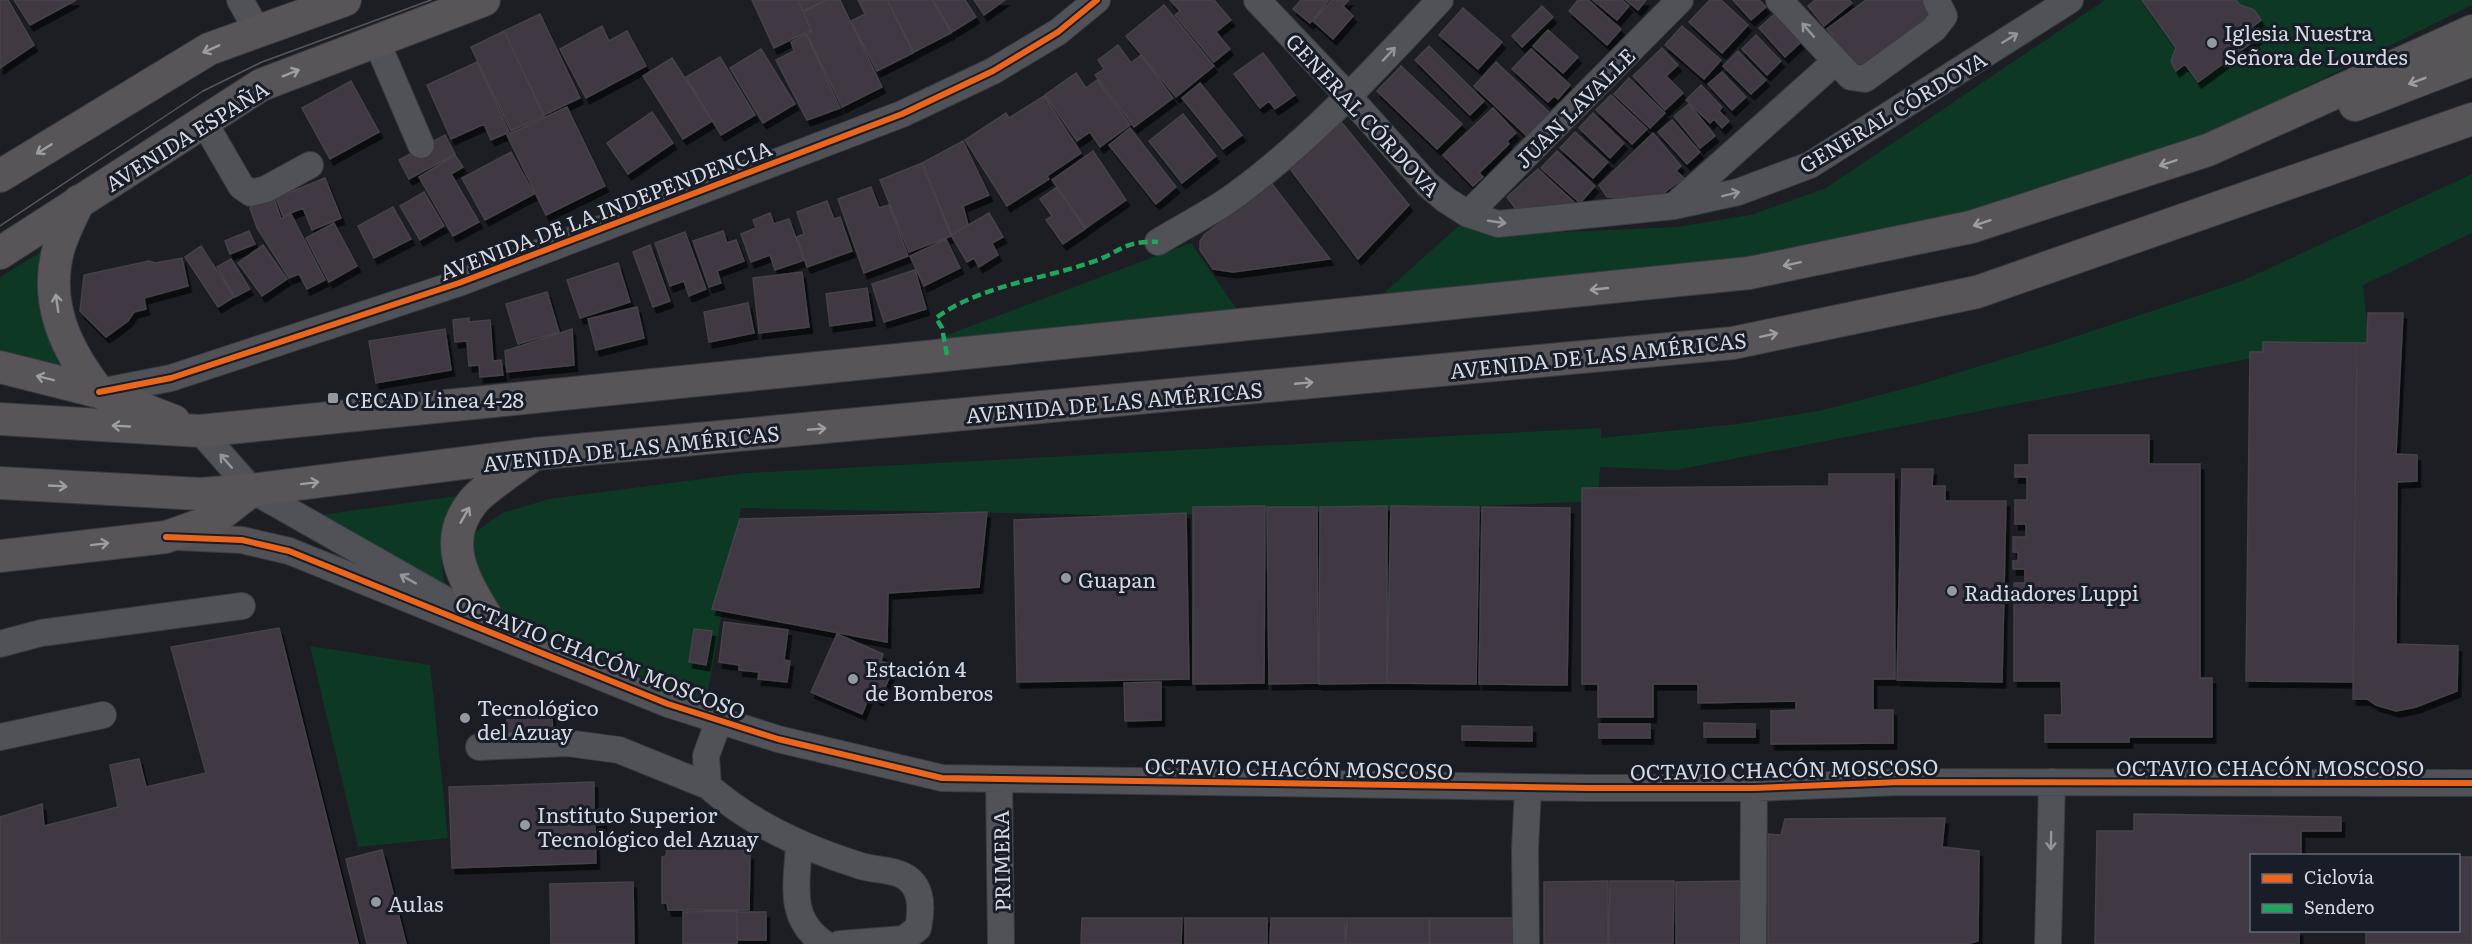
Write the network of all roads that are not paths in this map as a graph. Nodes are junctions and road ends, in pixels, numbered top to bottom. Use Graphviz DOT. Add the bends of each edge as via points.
graph roads {
  1 [pos="240,0"];
  2 [pos="345,0"];
  3 [pos="484,0"];
  4 [pos="1097,0"];
  5 [pos="1257,0"];
  6 [pos="1440,0"];
  7 [pos="1680,0"];
  8 [pos="1779,0"];
  9 [pos="1936,0"];
  10 [pos="2068,0"];
  11 [pos="2472,31"];
  12 [pos="258,32"];
  13 [pos="376,40"];
  14 [pos="2472,60"];
  15 [pos="1836,61"];
  16 [pos="2472,96"];
  17 [pos="1349,97"];
  18 [pos="2472,119"];
  19 [pos="204,122"];
  20 [pos="421,145"];
  21 [pos="2208,150"];
  22 [pos="309,165"];
  23 [pos="0,176"];
  24 [pos="80,201"];
  25 [pos="1674,206"];
  26 [pos="2212,210"];
  27 [pos="1468,214"];
  28 [pos="1158,242"];
  29 [pos="0,253"];
  30 [pos="0,367"];
  31 [pos="99,392"];
  32 [pos="0,419"];
  33 [pos="200,431"];
  34 [pos="534,454"];
  35 [pos="0,483"];
  36 [pos="252,490"];
  37 [pos="166,537"];
  38 [pos="0,556"];
  39 [pos="242,606"];
  40 [pos="492,626"];
  41 [pos="0,644"];
  42 [pos="532,649"];
  43 [pos="104,715"];
  44 [pos="719,720"];
  45 [pos="0,737"];
  46 [pos="479,747"];
  47 [pos="999,779"];
  48 [pos="2052,782"];
  49 [pos="2472,783"];
  50 [pos="708,786"];
  51 [pos="1528,788"];
  52 [pos="1754,788"];
  53 [pos="799,844"];
  54 [pos="825,944"];
  55 [pos="840,944"];
  56 [pos="1001,944"];
  57 [pos="1526,944"];
  58 [pos="1753,944"];
  59 [pos="2048,944"];
  1 -- 12 [label="street"];
  2 -- 12 [label="main road"];
  3 -- 13 [label="main road, AVENIDA ESPAÑA"];
  4 -- 31 [label="street, AVENIDA DE LA INDEPENDENCIA" via="1058,32 993,71 902,114 459,283 171,378"];
  5 -- 17 [label="street, GENERAL CÓRDOVA"];
  17 -- 6 [label="street, one-way"];
  7 -- 27 [label="street, JUAN LAVALLE"];
  15 -- 8 [label="street, one-way"];
  9 -- 15 [label="street" via="1944,16 1934,29 1865,79 1851,77"];
  25 -- 10 [label="street, GENERAL CÓRDOVA, one-way" via="1738,192 1810,165"];
  11 -- 21 [label="main road"];
  12 -- 23 [label="main road, one-way" via="209,49"];
  19 -- 13 [label="main road, AVENIDA ESPAÑA, one-way" via="261,85"];
  13 -- 20 [label="street"];
  14 -- 21 [label="main road, one-way" via="2342,110"];
  15 -- 25 [label="street"];
  16 -- 26 [label="main road, AVENIDA DE LAS AMÉRICAS"];
  17 -- 27 [label="street, GENERAL CÓRDOVA" via="1427,184"];
  17 -- 28 [label="street" via="1236,195"];
  18 -- 26 [label="main road, AVENIDA DE LAS AMÉRICAS"];
  19 -- 22 [label="street" via="242,186 251,192 266,189"];
  19 -- 24 [label="main road, AVENIDA ESPAÑA"];
  21 -- 33 [label="main road, one-way" via="1971,227 1749,273"];
  24 -- 29 [label="main road, AVENIDA ESPAÑA"];
  31 -- 24 [label="main road, one-way" via="67,344 55,288 59,248"];
  27 -- 25 [label="street, GENERAL CÓRDOVA, one-way" via="1498,224"];
  34 -- 26 [label="main road, AVENIDA DE LAS AMÉRICAS, one-way" via="1733,343 1977,292"];
  31 -- 30 [label="main road, one-way"];
  31 -- 33 [label="main road"];
  33 -- 32 [label="main road, one-way"];
  36 -- 33 [label="street, OCTAVIO CHACÓN MOSCOSO, one-way"];
  36 -- 34 [label="main road, AVENIDA DE LAS AMÉRICAS, one-way"];
  40 -- 34 [label="main road, one-way" via="456,556 459,525 472,502"];
  35 -- 36 [label="main road, AVENIDA DE LAS AMÉRICAS, one-way" via="200,494"];
  36 -- 37 [label="main road" via="212,521"];
  40 -- 36 [label="street, OCTAVIO CHACÓN MOSCOSO, one-way"];
  38 -- 37 [label="main road, one-way"];
  37 -- 42 [label="street, OCTAVIO CHACÓN MOSCOSO" via="242,540 289,551"];
  39 -- 41 [label="street" via="41,633"];
  40 -- 42 [label="street, OCTAVIO CHACÓN MOSCOSO"];
  42 -- 44 [label="street, OCTAVIO CHACÓN MOSCOSO" via="668,704"];
  43 -- 45 [label="street"];
  44 -- 47 [label="street, OCTAVIO CHACÓN MOSCOSO" via="831,753 942,778"];
  44 -- 50 [label="street" via="706,756"];
  46 -- 50 [label="street" via="567,743 619,750"];
  47 -- 51 [label="street, OCTAVIO CHACÓN MOSCOSO"];
  47 -- 56 [label="street, PRIMERA"];
  48 -- 49 [label="street, OCTAVIO CHACÓN MOSCOSO"];
  48 -- 52 [label="street, OCTAVIO CHACÓN MOSCOSO" via="1901,782"];
  48 -- 59 [label="street, one-way"];
  50 -- 53 [label="street" via="730,805"];
  51 -- 52 [label="street, OCTAVIO CHACÓN MOSCOSO"];
  51 -- 57 [label="street"];
  52 -- 58 [label="street"];
  53 -- 54 [label="street" via="796,893 801,922"];
  53 -- 55 [label="street" via="859,866 903,875 919,892 918,928 904,939"];
}
